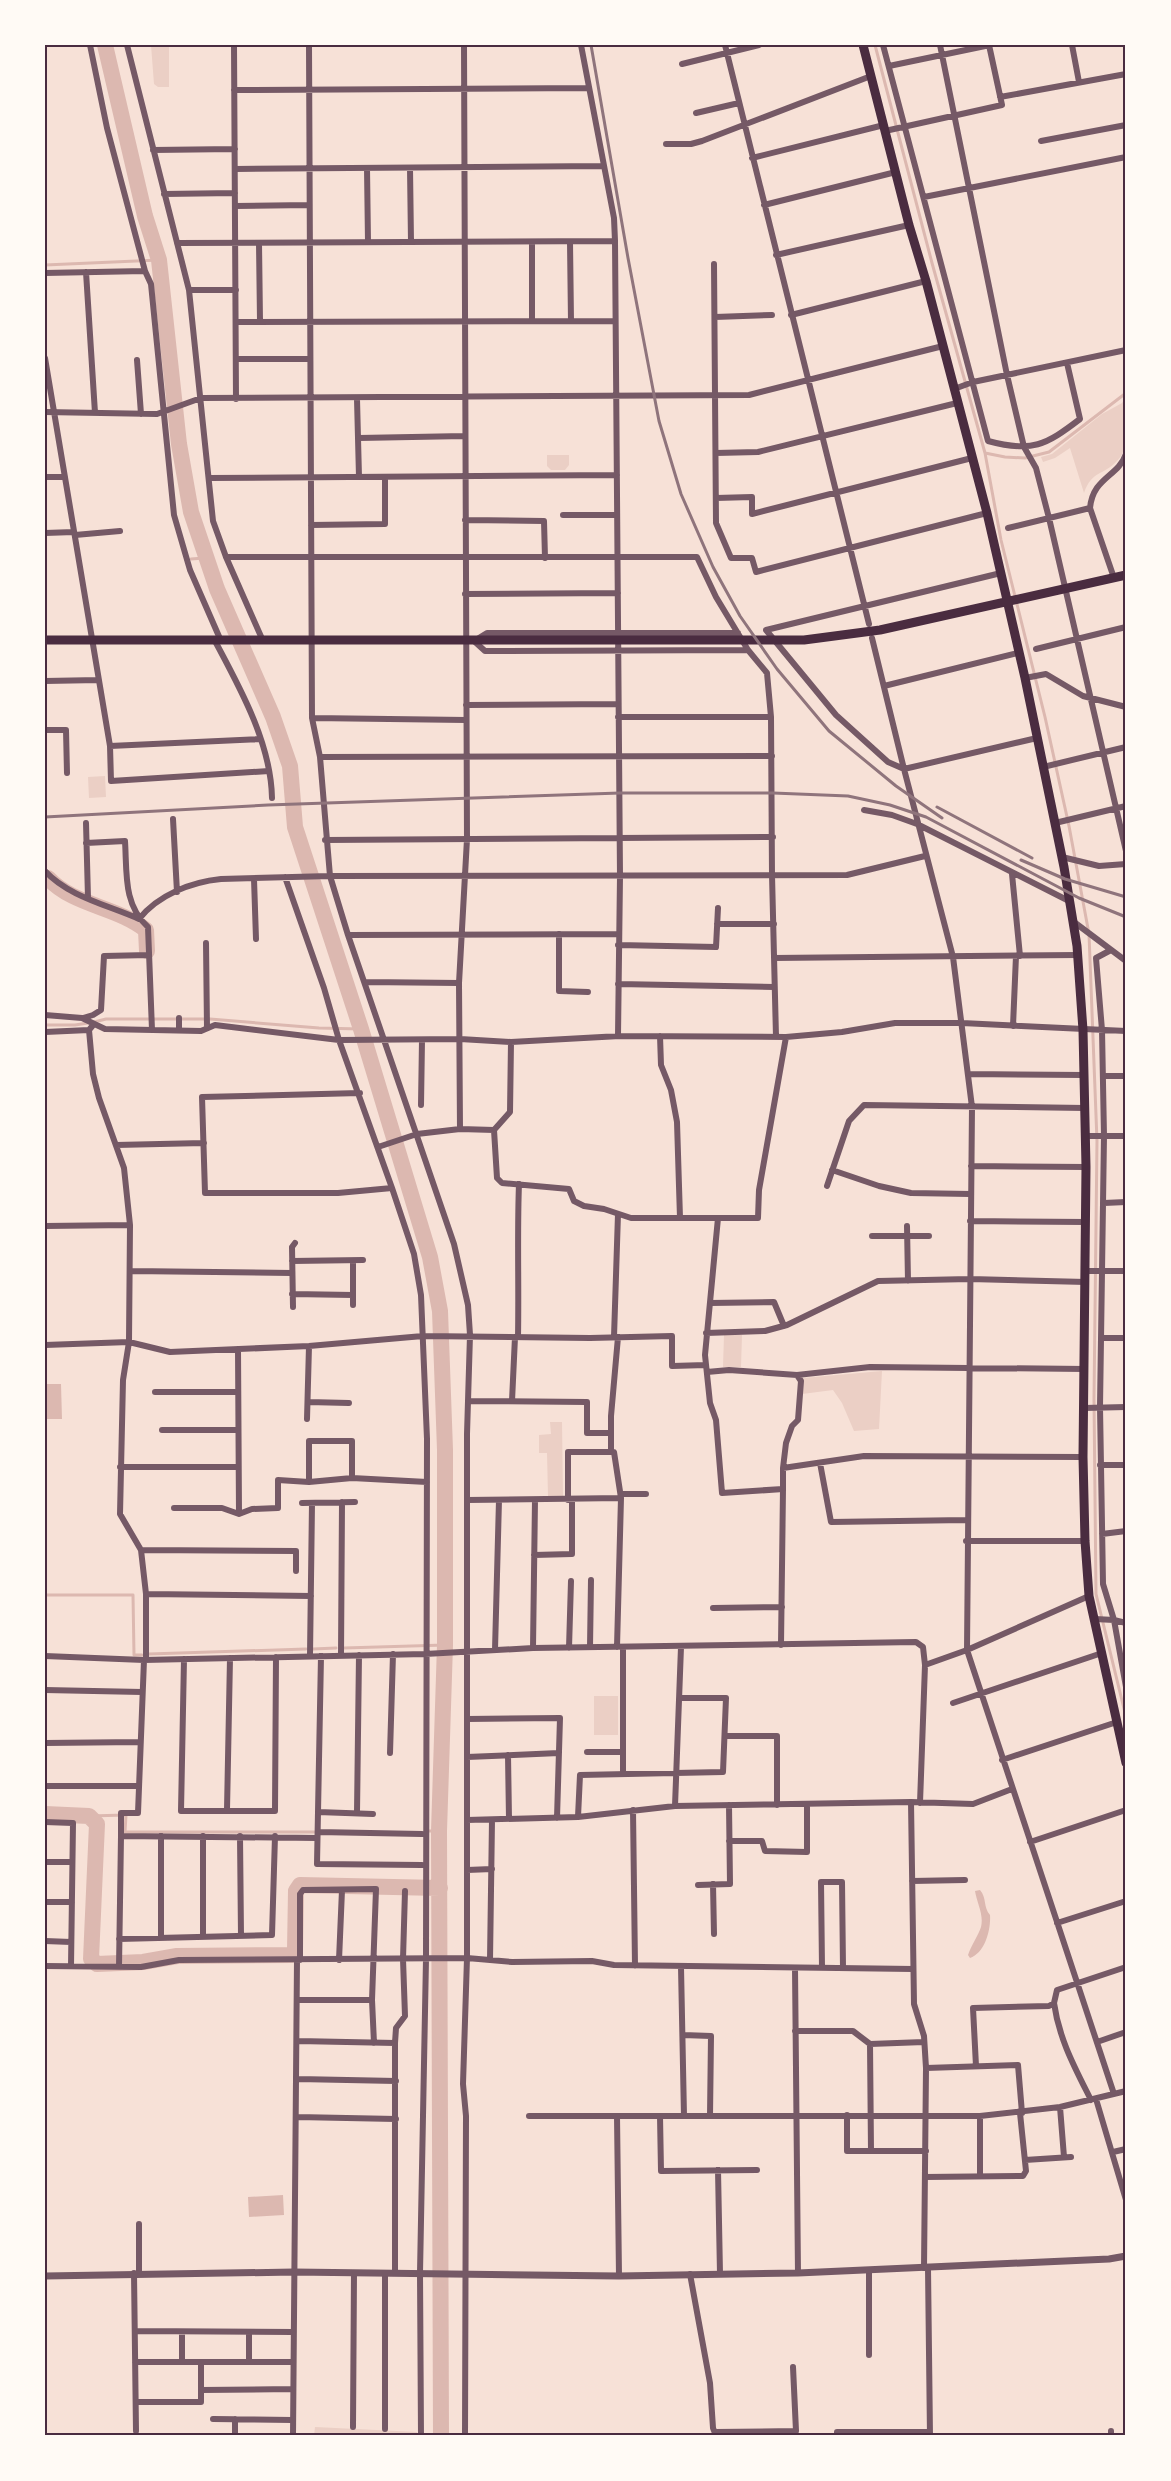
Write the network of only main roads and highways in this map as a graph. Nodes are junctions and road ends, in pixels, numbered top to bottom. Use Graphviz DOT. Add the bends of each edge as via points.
graph roads {
  1 [pos="863,45"];
  2 [pos="1126,575"];
  3 [pos="1013,599"];
  4 [pos="45,640"];
  5 [pos="1126,1763"];
  1 -- 3 [label="main road" via="943,346 965,385 957,403 1001,573"];
  2 -- 3 [label="main road"];
  3 -- 4 [label="main road" via="845,636 790,641"];
  3 -- 5 [label="main road" via="1018,653 1027,678 1078,956 1089,1136 1085,1541 1089,1596"];
}
